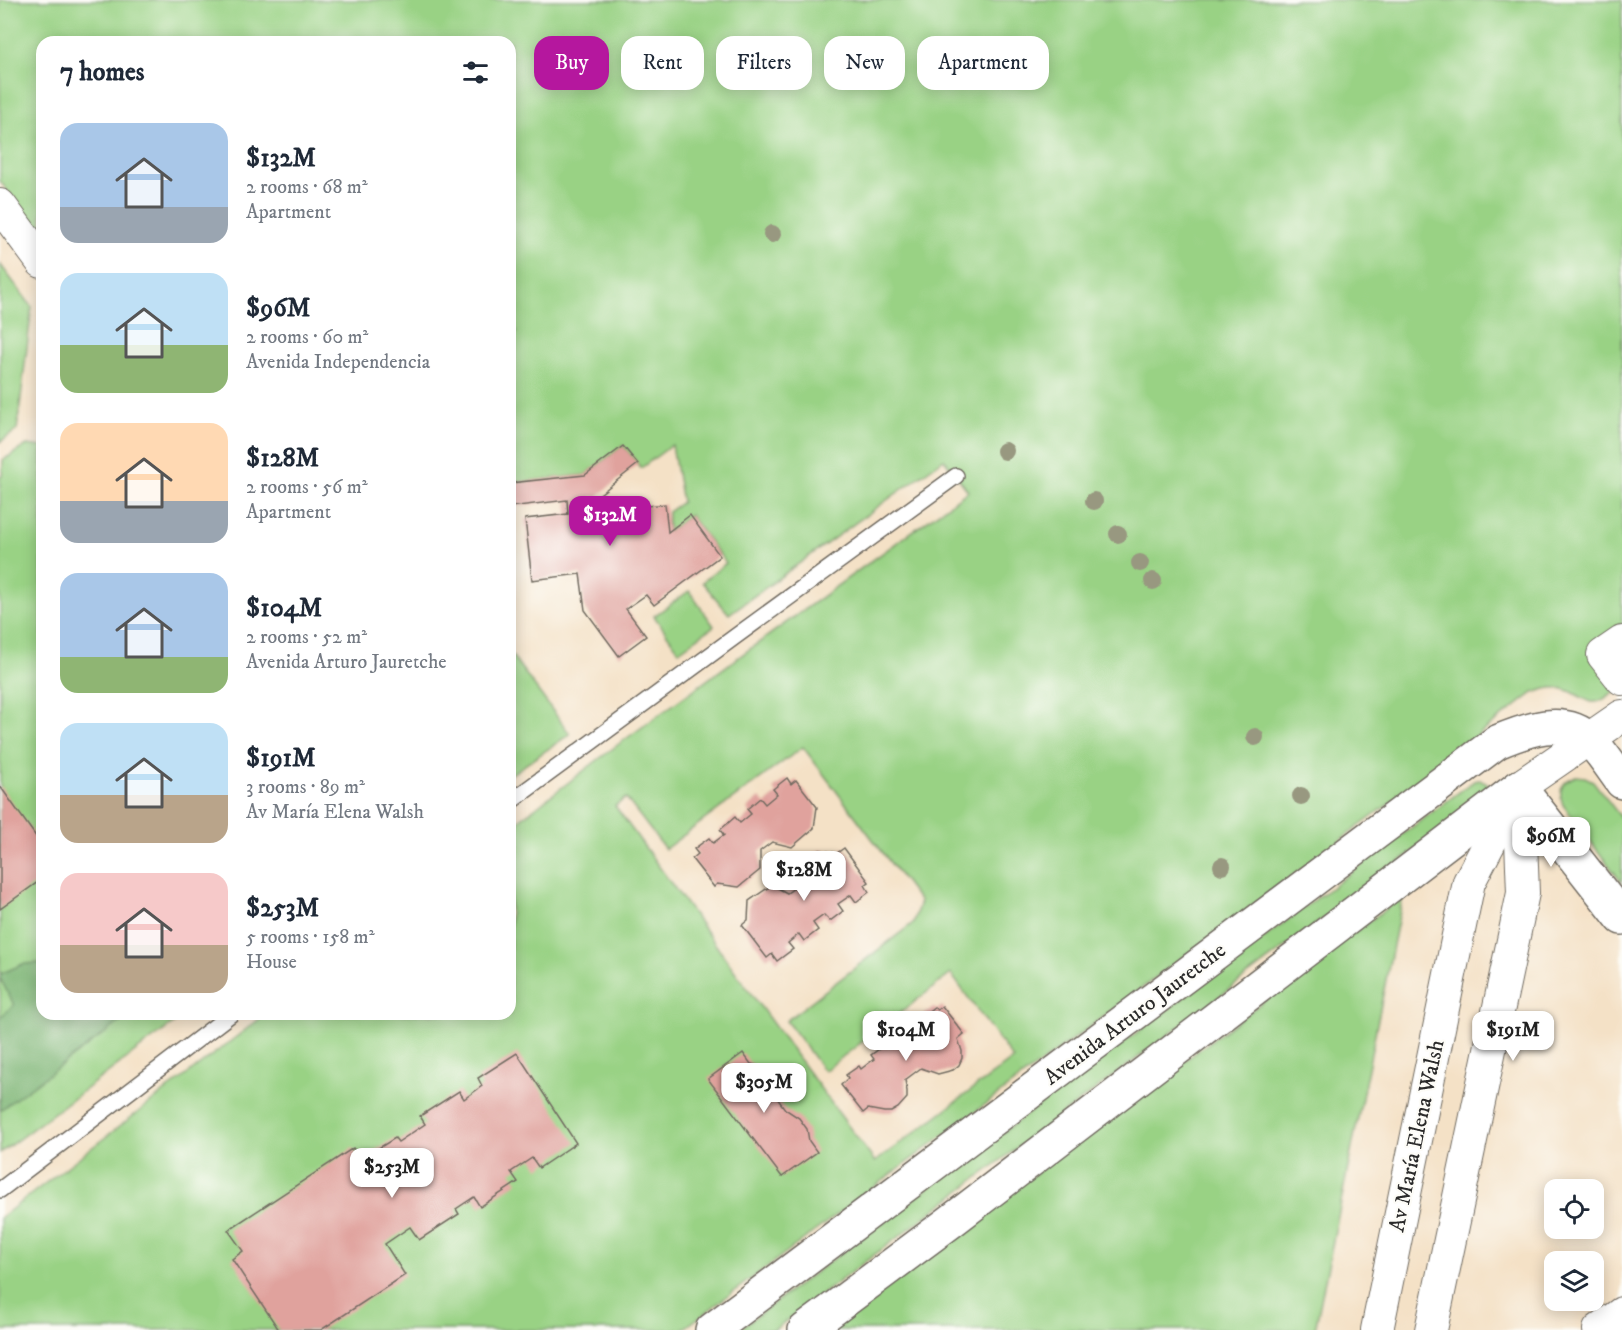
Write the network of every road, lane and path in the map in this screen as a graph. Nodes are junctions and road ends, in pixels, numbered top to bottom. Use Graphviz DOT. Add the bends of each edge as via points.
graph roads {
  1 [pos="0,205"];
  2 [pos="36,254"];
  3 [pos="956,476"];
  4 [pos="1622,642"];
  5 [pos="1622,679"];
  6 [pos="1622,716"];
  7 [pos="1580,734"];
  8 [pos="1622,782"];
  9 [pos="1519,787"];
  10 [pos="516,798"];
  11 [pos="1622,918"];
  12 [pos="223,1020"];
  13 [pos="0,1190"];
  14 [pos="1622,1313"];
  15 [pos="712,1330"];
  16 [pos="805,1330"];
  17 [pos="1377,1330"];
  18 [pos="1431,1330"];
  19 [pos="1599,1330"];
  1 -- 2 [label="street"];
  3 -- 10 [label="lane"];
  4 -- 5 [label="street" via="1603,655"];
  6 -- 7 [label="street"];
  7 -- 8 [label="main road"];
  7 -- 9 [label="street"];
  7 -- 15 [label="main road, Avenida Arturo Jauretche" via="1544,726 1497,742"];
  9 -- 11 [label="main road"];
  9 -- 16 [label="main road"];
  9 -- 17 [label="street, Av María Elena Walsh" via="1469,882"];
  9 -- 18 [label="street" via="1522,893"];
  12 -- 13 [label="lane"];
  14 -- 19 [label="street"];
}
